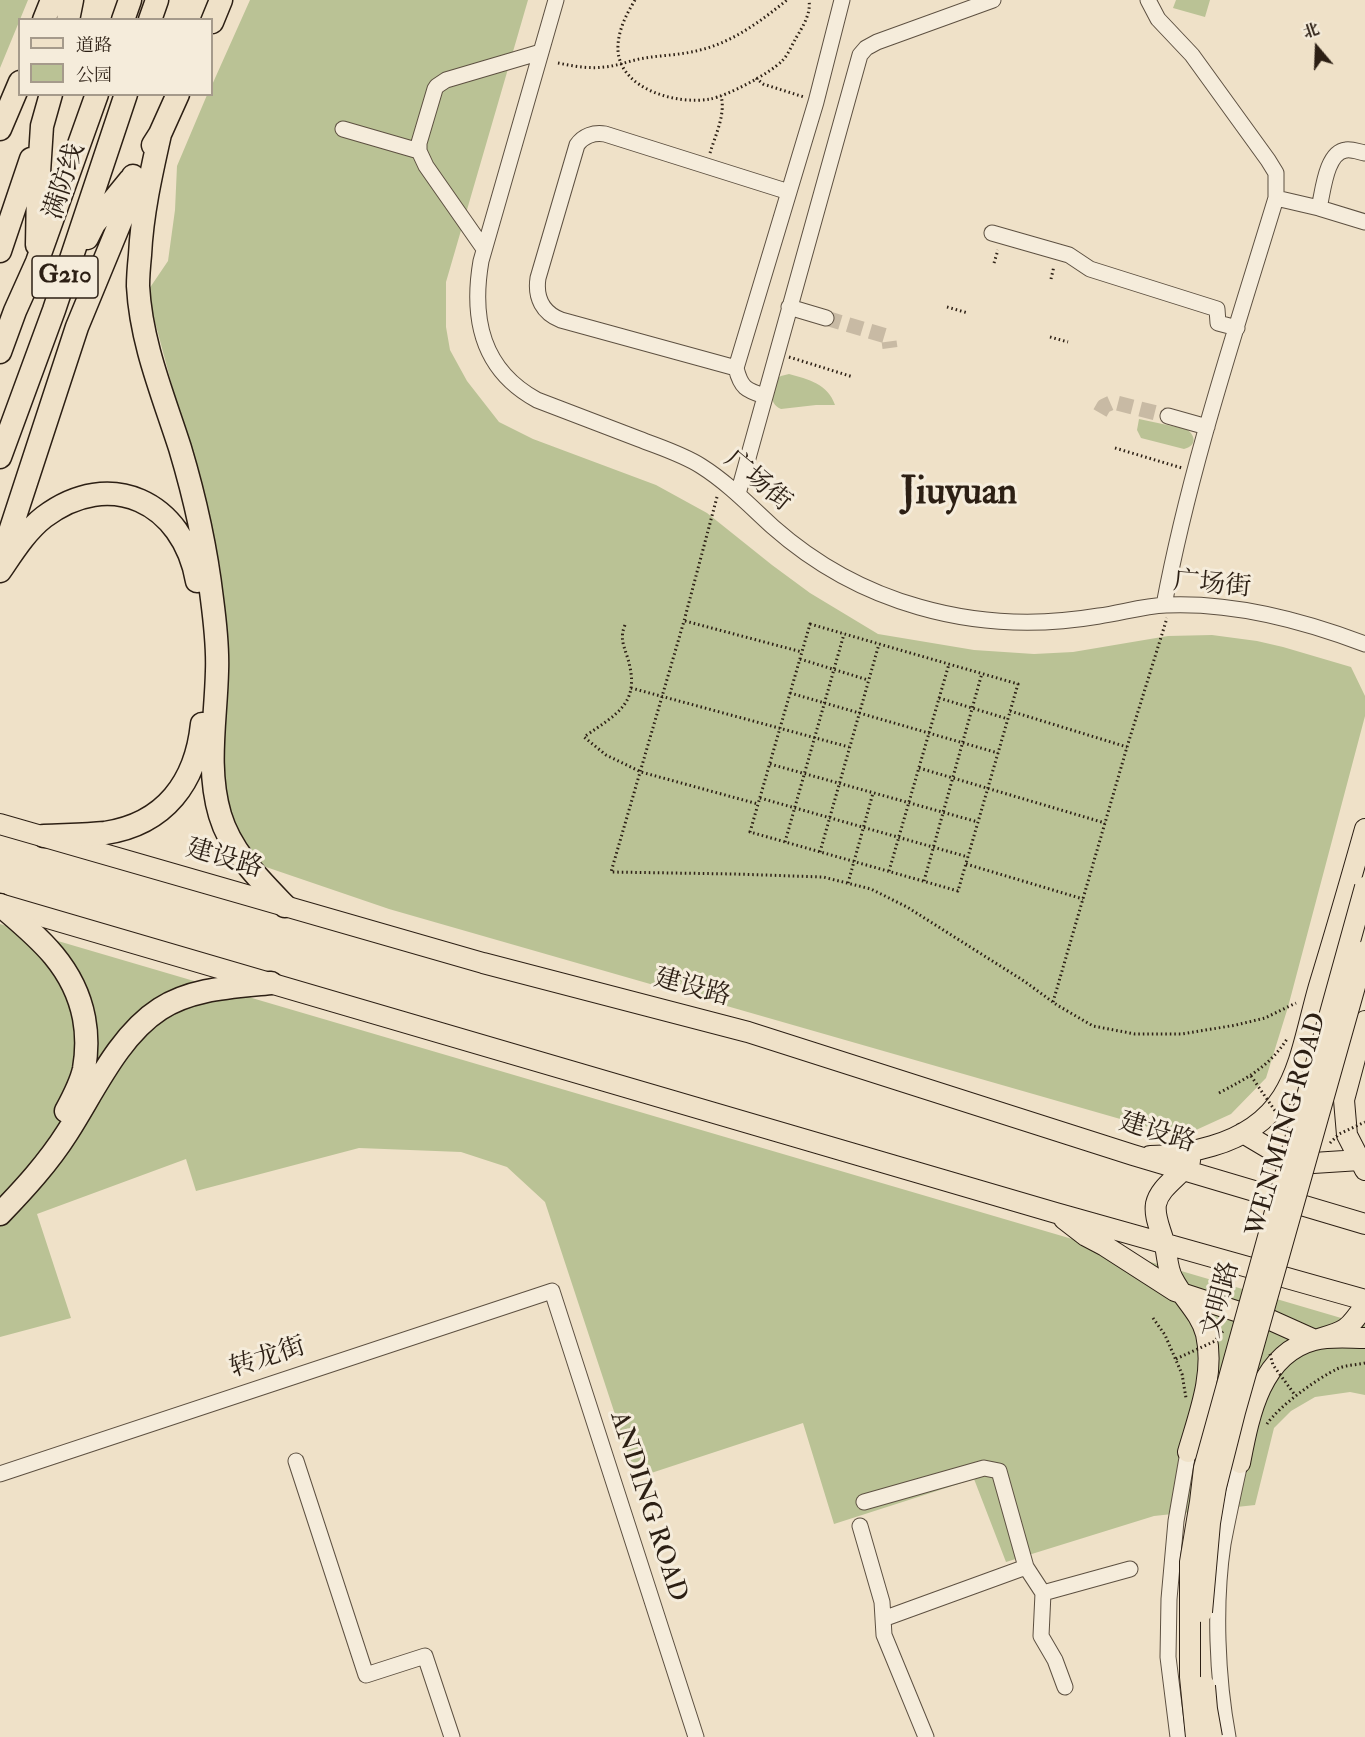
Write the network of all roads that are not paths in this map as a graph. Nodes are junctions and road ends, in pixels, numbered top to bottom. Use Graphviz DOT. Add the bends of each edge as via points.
graph roads {
  1 [pos="52,0"];
  2 [pos="72,0"];
  3 [pos="130,0"];
  4 [pos="157,0"];
  5 [pos="221,0"];
  6 [pos="556,0"];
  7 [pos="842,0"];
  8 [pos="993,0"];
  9 [pos="1148,0"];
  10 [pos="45,18"];
  11 [pos="68,18"];
  12 [pos="124,18"];
  13 [pos="151,18"];
  14 [pos="213,20"];
  15 [pos="541,52"];
  16 [pos="18,87"];
  17 [pos="50,96"];
  18 [pos="96,96"];
  19 [pos="125,96"];
  20 [pos="177,96"];
  21 [pos="42,126"];
  22 [pos="0,129"];
  23 [pos="343,129"];
  24 [pos="160,134"];
  25 [pos="419,151"];
  26 [pos="1365,153"];
  27 [pos="133,176"];
  28 [pos="789,192"];
  29 [pos="1276,198"];
  30 [pos="1319,208"];
  31 [pos="1365,222"];
  32 [pos="996,238"];
  33 [pos="484,249"];
  34 [pos="0,251"];
  35 [pos="37,262"];
  36 [pos="789,308"];
  37 [pos="54,310"];
  38 [pos="826,318"];
  39 [pos="1237,328"];
  40 [pos="0,352"];
  41 [pos="736,368"];
  42 [pos="764,396"];
  43 [pos="1168,416"];
  44 [pos="1207,427"];
  45 [pos="0,457"];
  46 [pos="738,494"];
  47 [pos="0,563"];
  48 [pos="0,571"];
  49 [pos="1168,605"];
  50 [pos="1365,644"];
  51 [pos="0,824"];
  52 [pos="1365,829"];
  53 [pos="44,836"];
  54 [pos="1365,887"];
  55 [pos="0,904"];
  56 [pos="285,906"];
  57 [pos="1365,951"];
  58 [pos="270,983"];
  59 [pos="1365,1021"];
  60 [pos="1243,1133"];
  61 [pos="1203,1148"];
  62 [pos="1133,1155"];
  63 [pos="1362,1165"];
  64 [pos="1185,1171"];
  65 [pos="0,1193"];
  66 [pos="1056,1213"];
  67 [pos="0,1214"];
  68 [pos="1365,1224"];
  69 [pos="1165,1243"];
  70 [pos="552,1291"];
  71 [pos="1183,1295"];
  72 [pos="1365,1300"];
  73 [pos="1365,1305"];
  74 [pos="1365,1338"];
  75 [pos="1315,1340"];
  76 [pos="1188,1452"];
  77 [pos="296,1461"];
  78 [pos="1240,1463"];
  79 [pos="0,1474"];
  80 [pos="864,1502"];
  81 [pos="860,1526"];
  82 [pos="1026,1567"];
  83 [pos="1130,1569"];
  84 [pos="1043,1593"];
  85 [pos="883,1619"];
  86 [pos="1065,1687"];
  87 [pos="452,1737"];
  88 [pos="696,1737"];
  89 [pos="926,1737"];
  90 [pos="1178,1737"];
  91 [pos="1196,1737"];
  92 [pos="1212,1737"];
  93 [pos="1228,1737"];
  1 -- 10 [label="highway"];
  2 -- 11 [label="highway"];
  3 -- 12 [label="highway"];
  4 -- 13 [label="highway"];
  5 -- 14 [label="highway"];
  6 -- 15 [label="street, 广场街"];
  7 -- 28 [label="street"];
  8 -- 36 [label="street" via="877,42 863,51"];
  9 -- 29 [label="street" via="1158,19 1192,55 1268,160 1276,173"];
  15 -- 25 [label="street" via="437,86"];
  15 -- 33 [label="street, 广场街"];
  16 -- 22 [label="highway"];
  17 -- 21 [label="highway"];
  18 -- 35 [label="highway, 满防线 / G210"];
  19 -- 37 [label="highway, 满防线 / G210"];
  20 -- 24 [label="highway"];
  21 -- 34 [label="highway"];
  21 -- 35 [label="highway"];
  23 -- 25 [label="street"];
  24 -- 27 [label="highway"];
  24 -- 56 [label="highway" via="144,214 138,289 149,350 200,520 214,610 214,790 233,845"];
  25 -- 33 [label="street"];
  26 -- 30 [label="street" via="1347,150 1334,156"];
  27 -- 37 [label="highway" via="94,224"];
  27 -- 47 [label="highway" via="129,201 77,327"];
  28 -- 41 [label="street"];
  28 -- 41 [label="street" via="605,134 579,141 538,278 537,293 545,311 561,320"];
  29 -- 30 [label="street"];
  29 -- 39 [label="street"];
  30 -- 31 [label="street"];
  32 -- 39 [label="street" via="1069,255 1090,269 1217,309 1218,323"];
  33 -- 46 [label="street, 广场街" via="477,280 479,323 490,353 514,384 537,400 690,460"];
  35 -- 40 [label="highway, 满防线 / G210"];
  36 -- 38 [label="street"];
  36 -- 42 [label="street"];
  37 -- 45 [label="highway, 满防线 / G210"];
  39 -- 44 [label="street"];
  41 -- 42 [label="street" via="746,390"];
  42 -- 46 [label="street"];
  43 -- 44 [label="street"];
  44 -- 49 [label="street" via="1175,545"];
  46 -- 49 [label="street, 广场街" via="775,529 837,573 920,608 967,618 1042,623"];
  48 -- 53 [label="highway" via="32,528 51,513 73,501 112,494 145,503 164,515 184,541 197,579 203,707 200,741 191,772 174,797 134,825 106,832"];
  49 -- 50 [label="street, 广场街" via="1242,610"];
  51 -- 53 [label="main road, 建设路"];
  52 -- 60 [label="main road" via="1302,1052 1287,1089 1269,1115"];
  53 -- 56 [label="main road, 建设路"];
  54 -- 91 [label="main road, 文明路, bridge" via="1204,1468 1190,1562 1190,1677"];
  55 -- 58 [label="main road"];
  55 -- 65 [label="highway" via="43,943 66,971 78,993 86,1041 81,1080 66,1110 42,1147"];
  56 -- 62 [label="main road, 建设路" via="483,963 748,1032"];
  57 -- 92 [label="main road, WENMING ROAD, bridge" via="1216,1487 1201,1623"];
  58 -- 66 [label="main road"];
  58 -- 67 [label="highway" via="195,994 160,1009 143,1022 115,1056 47,1162"];
  59 -- 63 [label="main road" via="1344,1100 1347,1135"];
  60 -- 61 [label="main road"];
  60 -- 63 [label="main road" via="1275,1152 1313,1163"];
  61 -- 62 [label="main road" via="1175,1154"];
  61 -- 64 [label="main road"];
  62 -- 64 [label="main road, 建设路"];
  64 -- 68 [label="main road, 建设路"];
  64 -- 69 [label="main road" via="1156,1202 1155,1213"];
  66 -- 69 [label="main road"];
  66 -- 71 [label="main road" via="1086,1236"];
  69 -- 71 [label="main road" via="1170,1273"];
  69 -- 72 [label="main road"];
  70 -- 79 [label="street, 转龙街"];
  70 -- 88 [label="street, ANDING ROAD"];
  71 -- 75 [label="main road" via="1266,1318"];
  71 -- 76 [label="main road" via="1202,1324 1209,1356 1205,1390"];
  73 -- 75 [label="main road" via="1346,1330"];
  74 -- 75 [label="main road"];
  75 -- 78 [label="main road" via="1287,1355 1273,1368 1261,1388"];
  76 -- 90 [label="street" via="1176,1521 1169,1599 1168,1657"];
  77 -- 87 [label="street" via="366,1675 425,1656"];
  78 -- 93 [label="street" via="1223,1545 1218,1602"];
  80 -- 82 [label="street" via="984,1468 999,1471"];
  81 -- 85 [label="street" via="882,1602"];
  82 -- 84 [label="street"];
  82 -- 85 [label="street"];
  83 -- 84 [label="street"];
  84 -- 86 [label="street" via="1041,1636"];
  85 -- 89 [label="street" via="884,1635"];
}
